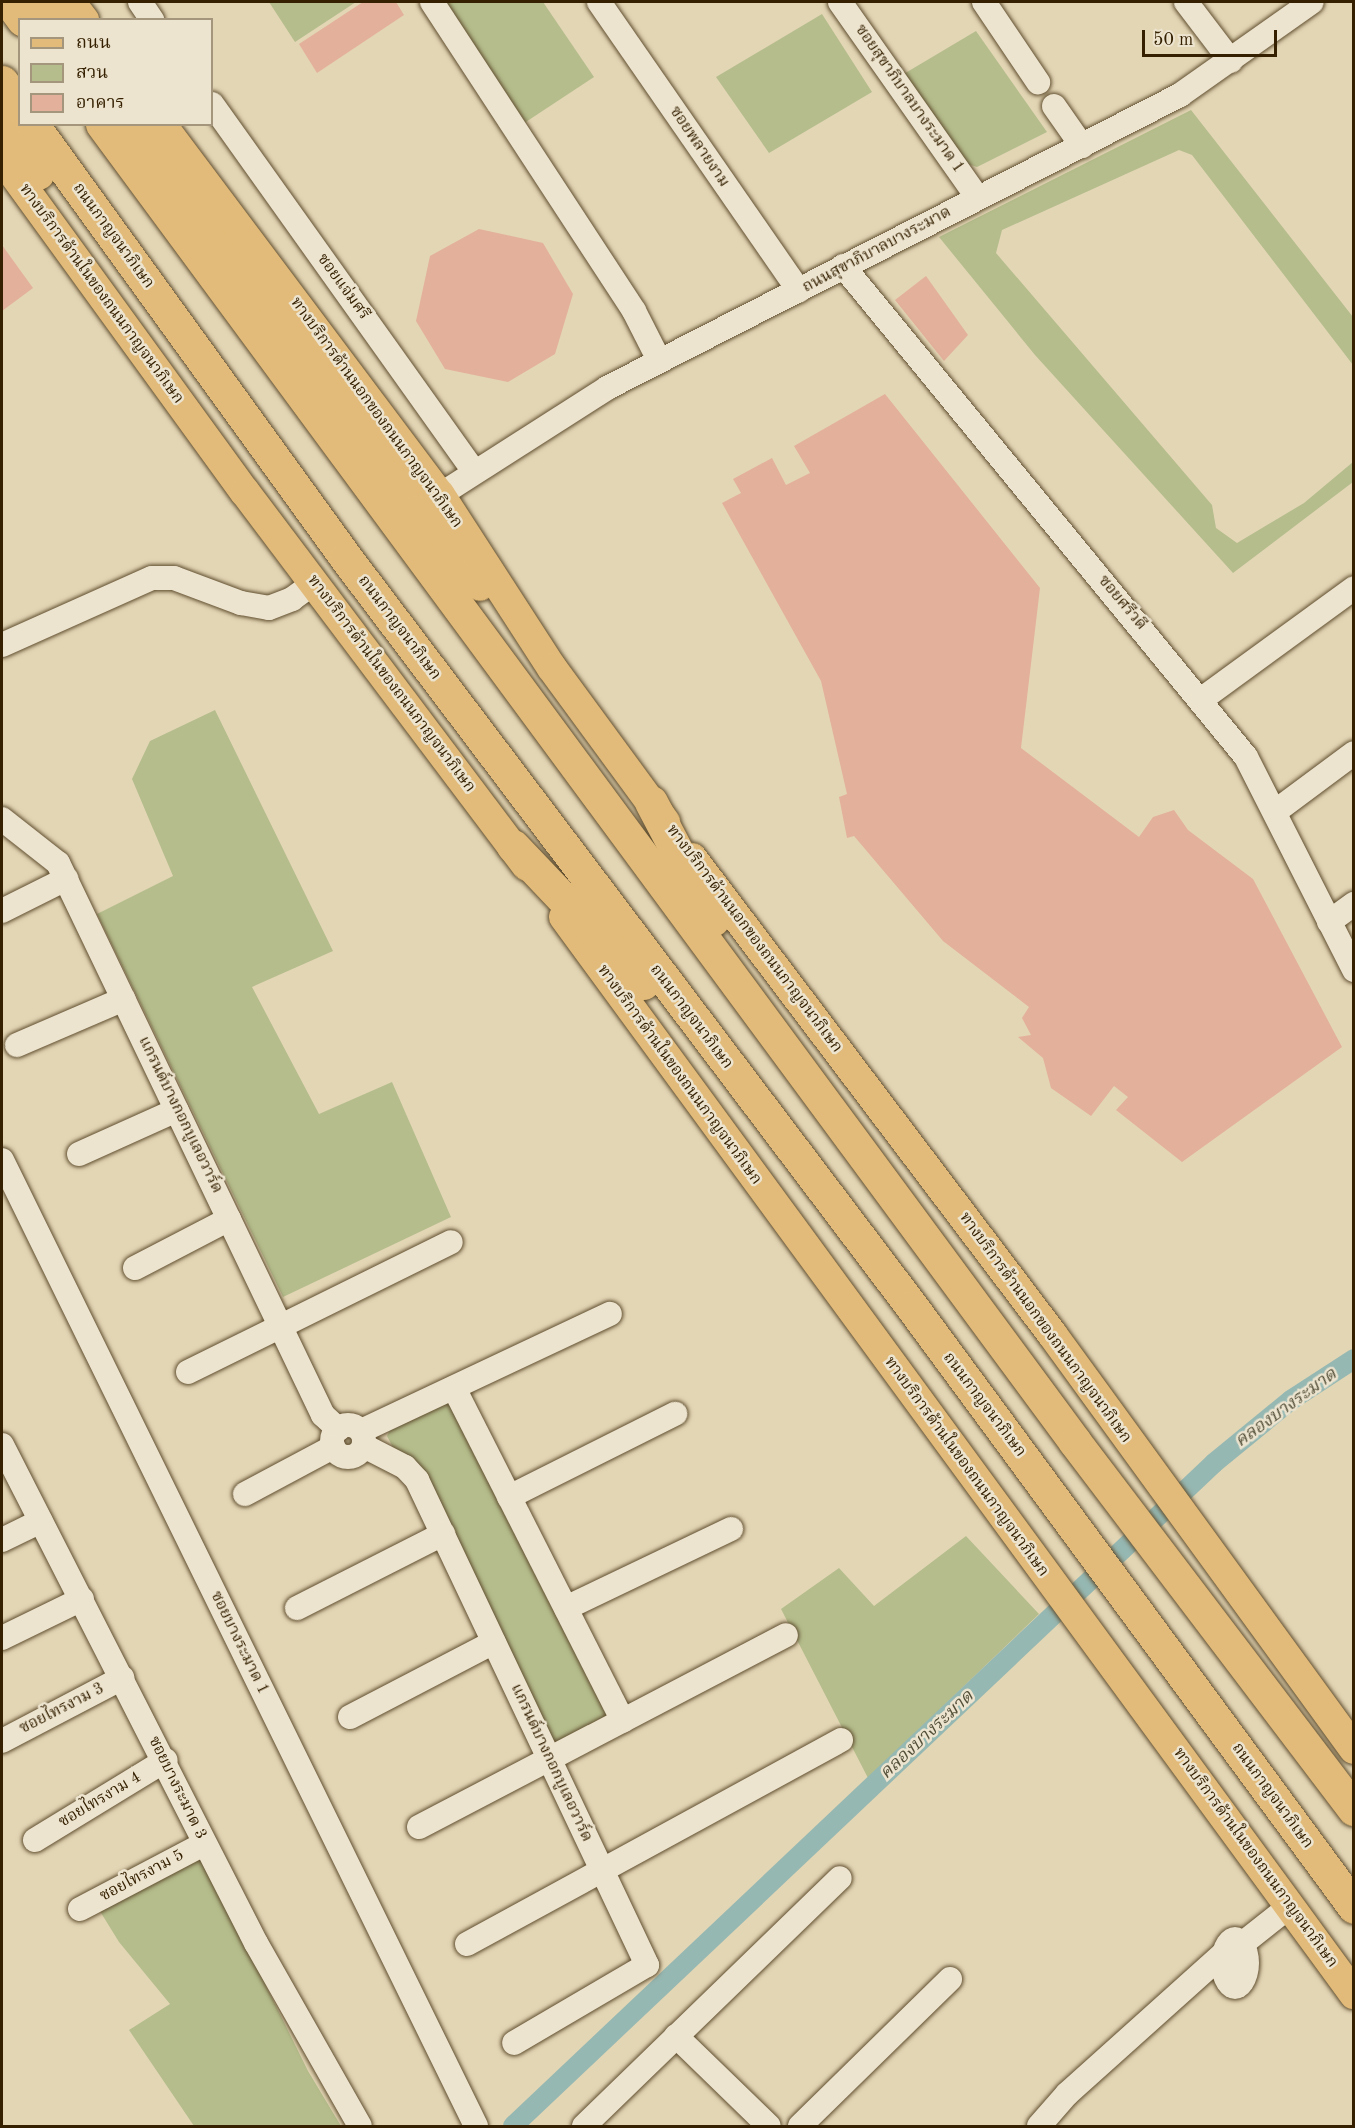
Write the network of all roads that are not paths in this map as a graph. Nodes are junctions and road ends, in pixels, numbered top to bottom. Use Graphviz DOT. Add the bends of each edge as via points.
graph roads {
  1 [pos="10,2"];
  2 [pos="44,2"];
  3 [pos="70,2"];
  4 [pos="140,2"];
  5 [pos="432,2"];
  6 [pos="599,2"];
  7 [pos="840,2"];
  8 [pos="984,2"];
  9 [pos="1186,2"];
  10 [pos="1312,2"];
  11 [pos="22,18"];
  12 [pos="56,18"];
  13 [pos="82,18"];
  14 [pos="151,18"];
  15 [pos="1231,61"];
  16 [pos="2,82"];
  17 [pos="1038,82"];
  18 [pos="18,104"];
  19 [pos="213,105"];
  20 [pos="1054,106"];
  21 [pos="2,124"];
  22 [pos="33,126"];
  23 [pos="103,126"];
  24 [pos="132,126"];
  25 [pos="163,126"];
  26 [pos="1082,146"];
  27 [pos="2,158"];
  28 [pos="977,197"];
  29 [pos="843,266"];
  30 [pos="799,291"];
  31 [pos="659,360"];
  32 [pos="474,471"];
  33 [pos="440,495"];
  34 [pos="314,583"];
  35 [pos="1353,588"];
  36 [pos="2,645"];
  37 [pos="552,668"];
  38 [pos="1202,699"];
  39 [pos="420,720"];
  40 [pos="1353,753"];
  41 [pos="651,802"];
  42 [pos="1276,811"];
  43 [pos="2,819"];
  44 [pos="513,846"];
  45 [pos="66,879"];
  46 [pos="1353,904"];
  47 [pos="2,911"];
  48 [pos="1329,922"];
  49 [pos="1353,970"];
  50 [pos="124,999"];
  51 [pos="761,1014"];
  52 [pos="17,1045"];
  53 [pos="751,1097"];
  54 [pos="177,1110"];
  55 [pos="79,1154"];
  56 [pos="2,1160"];
  57 [pos="229,1219"];
  58 [pos="451,1242"];
  59 [pos="135,1268"];
  60 [pos="610,1314"];
  61 [pos="281,1327"];
  62 [pos="188,1372"];
  63 [pos="454,1388"];
  64 [pos="675,1414"];
  65 [pos="349,1438"];
  66 [pos="2,1445"];
  67 [pos="245,1494"];
  68 [pos="509,1497"];
  69 [pos="40,1521"];
  70 [pos="731,1529"];
  71 [pos="443,1534"];
  72 [pos="2,1540"];
  73 [pos="82,1599"];
  74 [pos="297,1608"];
  75 [pos="566,1608"];
  76 [pos="786,1635"];
  77 [pos="2,1638"];
  78 [pos="494,1642"];
  79 [pos="122,1678"];
  80 [pos="350,1717"];
  81 [pos="623,1721"];
  82 [pos="841,1740"];
  83 [pos="2,1741"];
  84 [pos="1353,1749"];
  85 [pos="165,1760"];
  86 [pos="550,1761"];
  87 [pos="1353,1809"];
  88 [pos="419,1827"];
  89 [pos="35,1840"];
  90 [pos="204,1844"];
  91 [pos="602,1870"];
  92 [pos="840,1878"];
  93 [pos="1290,1906"];
  94 [pos="1353,1906"];
  95 [pos="80,1909"];
  96 [pos="467,1944"];
  97 [pos="950,1979"];
  98 [pos="1353,1994"];
  99 [pos="676,2036"];
  100 [pos="514,2043"];
  101 [pos="360,2127"];
  102 [pos="476,2127"];
  103 [pos="584,2127"];
  104 [pos="769,2127"];
  105 [pos="800,2127"];
  106 [pos="1040,2127"];
  1 -- 11 [label="highway"];
  2 -- 12 [label="main road"];
  3 -- 13 [label="main road"];
  4 -- 14 [label="street"];
  5 -- 31 [label="street" via="634,311"];
  6 -- 30 [label="street, ซอยพลายงาม"];
  7 -- 28 [label="street, ซอยสุขาภิบาลบางระมาด 1"];
  8 -- 17 [label="street"];
  9 -- 15 [label="street"];
  10 -- 15 [label="street, ถนนสุขาภิบาลบางระมาด"];
  15 -- 26 [label="street, ถนนสุขาภิบาลบางระมาด" via="1180,95"];
  16 -- 18 [label="highway"];
  19 -- 32 [label="street, ซอยแจ่มศรี"];
  20 -- 26 [label="street"];
  21 -- 39 [label="main road" via="326,572"];
  22 -- 53 [label="highway, ถนนกาญจนาภิเษก" via="346,558"];
  23 -- 51 [label="highway"];
  24 -- 37 [label="main road" via="415,511"];
  25 -- 33 [label="main road, ทางบริการด้านนอกของถนนกาญจนาภิเษก"];
  26 -- 28 [label="street, ถนนสุขาภิบาลบางระมาด"];
  27 -- 34 [label="main road, ทางบริการด้านในของถนนกาญจนาภิเษก"];
  28 -- 29 [label="street, ถนนสุขาภิบาลบางระมาด"];
  29 -- 30 [label="street, ถนนสุขาภิบาลบางระมาด"];
  29 -- 38 [label="street, ซอยศรีวดี"];
  30 -- 31 [label="street, ถนนสุขาภิบาลบางระมาด"];
  31 -- 32 [label="street, ถนนสุขาภิบาลบางระมาด"];
  32 -- 33 [label="street, ถนนสุขาภิบาลบางระมาด"];
  33 -- 37 [label="main road, ทางบริการด้านนอกของถนนกาญจนาภิเษก"];
  34 -- 36 [label="street" via="292,599 269,608 241,603 174,578 152,578"];
  34 -- 39 [label="main road, ทางบริการด้านในของถนนกาญจนาภิเษก"];
  35 -- 38 [label="street"];
  37 -- 41 [label="main road, ทางบริการด้านนอกของถนนกาญจนาภิเษก"];
  38 -- 42 [label="street, ซอยศรีวดี" via="1246,758"];
  39 -- 44 [label="main road, ทางบริการด้านในของถนนกาญจนาภิเษก"];
  40 -- 42 [label="street"];
  41 -- 51 [label="highway"];
  41 -- 84 [label="main road, ทางบริการด้านนอกของถนนกาญจนาภิเษก"];
  42 -- 48 [label="street, ซอยศรีวดี"];
  43 -- 45 [label="street, แกรนด์บางกอกบูเลอวาร์ด" via="58,863"];
  44 -- 53 [label="highway"];
  44 -- 93 [label="main road, ทางบริการด้านในของถนนกาญจนาภิเษก"];
  45 -- 47 [label="street"];
  45 -- 50 [label="street, แกรนด์บางกอกบูเลอวาร์ด"];
  46 -- 48 [label="street"];
  48 -- 49 [label="street, ซอยศรีวดี"];
  50 -- 52 [label="street"];
  50 -- 54 [label="street, แกรนด์บางกอกบูเลอวาร์ด"];
  51 -- 87 [label="highway" via="1075,1442"];
  53 -- 94 [label="highway, ถนนกาญจนาภิเษก" via="1037,1476"];
  54 -- 55 [label="street"];
  54 -- 57 [label="street, แกรนด์บางกอกบูเลอวาร์ด"];
  56 -- 102 [label="street, ซอยบางระมาด 1"];
  57 -- 59 [label="street"];
  57 -- 61 [label="street, แกรนด์บางกอกบูเลอวาร์ด"];
  58 -- 61 [label="street"];
  60 -- 63 [label="street"];
  61 -- 62 [label="street"];
  61 -- 65 [label="street, แกรนด์บางกอกบูเลอวาร์ด" via="323,1415"];
  63 -- 65 [label="street"];
  63 -- 68 [label="street"];
  64 -- 68 [label="street"];
  65 -- 67 [label="street"];
  65 -- 71 [label="street, แกรนด์บางกอกบูเลอวาร์ด" via="405,1467 417,1480"];
  66 -- 69 [label="street, ซอยบางระมาด 3"];
  68 -- 75 [label="street"];
  69 -- 72 [label="street"];
  69 -- 73 [label="street, ซอยบางระมาด 3"];
  70 -- 75 [label="street"];
  71 -- 74 [label="street"];
  71 -- 78 [label="street, แกรนด์บางกอกบูเลอวาร์ด"];
  73 -- 77 [label="street"];
  73 -- 79 [label="street, ซอยบางระมาด 3"];
  75 -- 81 [label="street"];
  76 -- 81 [label="street"];
  78 -- 80 [label="street"];
  78 -- 86 [label="street, แกรนด์บางกอกบูเลอวาร์ด"];
  79 -- 83 [label="street, ซอยไทรงาม 3"];
  79 -- 85 [label="street, ซอยบางระมาด 3"];
  81 -- 86 [label="street"];
  82 -- 91 [label="street"];
  85 -- 89 [label="street, ซอยไทรงาม 4"];
  85 -- 90 [label="street, ซอยบางระมาด 3"];
  86 -- 88 [label="street"];
  86 -- 91 [label="street, แกรนด์บางกอกบูเลอวาร์ด"];
  90 -- 95 [label="street, ซอยไทรงาม 5"];
  90 -- 101 [label="street, ซอยบางระมาด 3"];
  91 -- 96 [label="street"];
  91 -- 100 [label="street, แกรนด์บางกอกบูเลอวาร์ด" via="647,1965"];
  92 -- 99 [label="street"];
  93 -- 98 [label="main road, ทางบริการด้านในของถนนกาญจนาภิเษก"];
  93 -- 106 [label="street" via="1233,1949 1066,2094"];
  97 -- 105 [label="street"];
  99 -- 103 [label="street"];
  99 -- 104 [label="street"];
}
